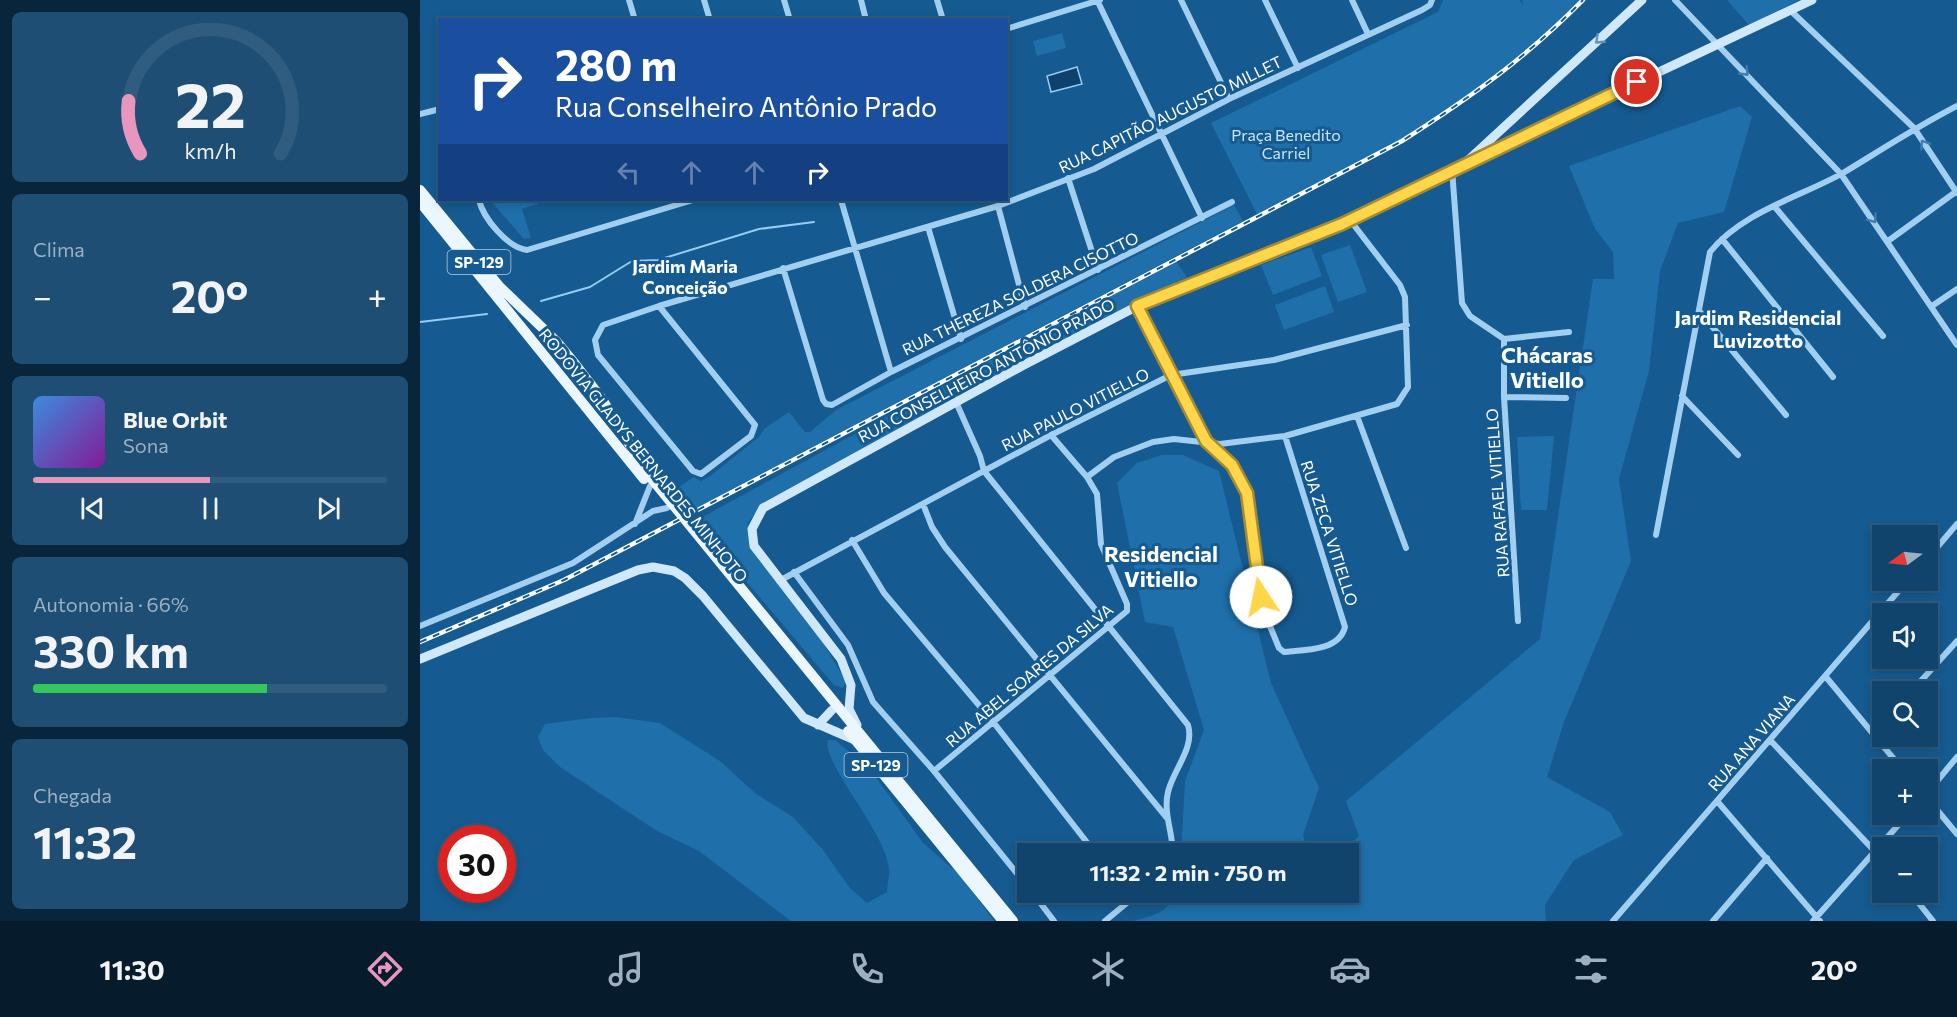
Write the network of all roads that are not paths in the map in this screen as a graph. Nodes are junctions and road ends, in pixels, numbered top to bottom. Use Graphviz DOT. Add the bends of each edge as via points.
graph roads {
  1 [pos="629,0"];
  2 [pos="704,0"];
  3 [pos="784,0"];
  4 [pos="861,0"];
  5 [pos="937,0"];
  6 [pos="1099,0"];
  7 [pos="1181,0"];
  8 [pos="1266,0"];
  9 [pos="1352,0"];
  10 [pos="1432,0"];
  11 [pos="1642,0"];
  12 [pos="1675,0"];
  13 [pos="1812,0"];
  14 [pos="1791,10"];
  15 [pos="634,18"];
  16 [pos="709,18"];
  17 [pos="789,18"];
  18 [pos="866,18"];
  19 [pos="942,18"];
  20 [pos="1008,28"];
  21 [pos="1368,34"];
  22 [pos="1719,45"];
  23 [pos="1298,68"];
  24 [pos="1229,99"];
  25 [pos="1957,106"];
  26 [pos="438,110"];
  27 [pos="420,114"];
  28 [pos="1914,128"];
  29 [pos="1500,130"];
  30 [pos="1161,133"];
  31 [pos="1511,142"];
  32 [pos="1465,163"];
  33 [pos="1452,169"];
  34 [pos="1841,174"];
  35 [pos="1068,178"];
  36 [pos="420,190"];
  37 [pos="1957,192"];
  38 [pos="420,201"];
  39 [pos="479,201"];
  40 [pos="690,201"];
  41 [pos="841,201"];
  42 [pos="1232,202"];
  43 [pos="998,206"];
  44 [pos="1774,206"];
  45 [pos="1202,218"];
  46 [pos="1350,220"];
  47 [pos="928,227"];
  48 [pos="1722,239"];
  49 [pos="1888,241"];
  50 [pos="855,248"];
  51 [pos="783,268"];
  52 [pos="1098,270"];
  53 [pos="1957,289"];
  54 [pos="659,306"];
  55 [pos="1137,306"];
  56 [pos="1932,306"];
  57 [pos="1025,307"];
  58 [pos="1700,312"];
  59 [pos="1407,325"];
  60 [pos="1569,332"];
  61 [pos="1883,336"];
  62 [pos="961,339"];
  63 [pos="1504,339"];
  64 [pos="1957,345"];
  65 [pos="575,364"];
  66 [pos="891,372"];
  67 [pos="1170,375"];
  68 [pos="1833,377"];
  69 [pos="561,378"];
  70 [pos="1682,396"];
  71 [pos="1504,397"];
  72 [pos="1566,398"];
  73 [pos="956,402"];
  74 [pos="1786,415"];
  75 [pos="1357,416"];
  76 [pos="1051,435"];
  77 [pos="1285,436"];
  78 [pos="1206,441"];
  79 [pos="1738,455"];
  80 [pos="984,471"];
  81 [pos="1087,477"];
  82 [pos="650,486"];
  83 [pos="923,504"];
  84 [pos="672,509"];
  85 [pos="634,524"];
  86 [pos="1957,524"];
  87 [pos="1656,535"];
  88 [pos="852,540"];
  89 [pos="1938,546"];
  90 [pos="1406,548"];
  91 [pos="794,572"];
  92 [pos="779,581"];
  93 [pos="1899,591"];
  94 [pos="1518,621"];
  95 [pos="420,626"];
  96 [pos="1109,627"];
  97 [pos="1957,641"];
  98 [pos="420,659"];
  99 [pos="1051,676"];
  100 [pos="1826,677"];
  101 [pos="1921,681"];
  102 [pos="851,685"];
  103 [pos="833,707"];
  104 [pos="994,723"];
  105 [pos="818,725"];
  106 [pos="1872,733"];
  107 [pos="1770,740"];
  108 [pos="856,741"];
  109 [pos="868,744"];
  110 [pos="1884,747"];
  111 [pos="1957,757"];
  112 [pos="1894,759"];
  113 [pos="934,771"];
  114 [pos="1938,780"];
  115 [pos="1717,801"];
  116 [pos="1938,812"];
  117 [pos="1167,818"];
  118 [pos="1898,825"];
  119 [pos="1957,834"];
  120 [pos="1888,837"];
  121 [pos="1087,843"];
  122 [pos="1171,843"];
  123 [pos="1872,847"];
  124 [pos="1872,856"];
  125 [pos="1767,858"];
  126 [pos="1017,873"];
  127 [pos="1040,903"];
  128 [pos="1127,903"];
  129 [pos="1919,903"];
  130 [pos="1816,919"];
  131 [pos="1003,921"];
  132 [pos="1013,921"];
  133 [pos="1054,921"];
  134 [pos="1105,921"];
  135 [pos="1613,921"];
  136 [pos="1713,921"];
  137 [pos="1934,921"];
  1 -- 15 [label="street"];
  2 -- 16 [label="street"];
  3 -- 17 [label="street"];
  4 -- 18 [label="street"];
  5 -- 19 [label="street"];
  6 -- 20 [label="street"];
  6 -- 30 [label="street"];
  7 -- 24 [label="street"];
  8 -- 23 [label="street"];
  9 -- 21 [label="street"];
  10 -- 21 [label="street, RUA CAPITÃO AUGUSTO MILLET" via="1424,9"];
  11 -- 29 [label="main road, RUA CONSELHEIRO ANTÔNIO PRADO, one-way"];
  12 -- 22 [label="street"];
  13 -- 14 [label="main road"];
  14 -- 22 [label="main road"];
  14 -- 28 [label="street"];
  21 -- 23 [label="street, RUA CAPITÃO AUGUSTO MILLET"];
  22 -- 31 [label="main road"];
  22 -- 34 [label="street, one-way"];
  23 -- 24 [label="street, RUA CAPITÃO AUGUSTO MILLET"];
  24 -- 30 [label="street, RUA CAPITÃO AUGUSTO MILLET"];
  25 -- 28 [label="street"];
  26 -- 27 [label="street"];
  28 -- 34 [label="street"];
  37 -- 28 [label="street, one-way"];
  29 -- 31 [label="main road"];
  29 -- 32 [label="main road, RUA CONSELHEIRO ANTÔNIO PRADO"];
  30 -- 35 [label="street, RUA CAPITÃO AUGUSTO MILLET"];
  30 -- 45 [label="street"];
  31 -- 32 [label="main road"];
  32 -- 33 [label="main road, RUA CONSELHEIRO ANTÔNIO PRADO"];
  33 -- 46 [label="main road, RUA CONSELHEIRO ANTÔNIO PRADO"];
  33 -- 63 [label="street" via="1462,303 1470,316"];
  34 -- 44 [label="street"];
  34 -- 49 [label="street, one-way"];
  35 -- 43 [label="street, RUA CAPITÃO AUGUSTO MILLET"];
  35 -- 52 [label="street"];
  36 -- 65 [label="main road, SP-129" via="499,286"];
  37 -- 49 [label="street"];
  38 -- 69 [label="main road, RODOVIA GLADYS BERNARDES MINHOTO / SP-129"];
  39 -- 40 [label="street" via="510,244 525,250"];
  41 -- 50 [label="street"];
  42 -- 45 [label="street, RUA THEREZA SOLDERA CISOTTO"];
  43 -- 47 [label="street, RUA CAPITÃO AUGUSTO MILLET"];
  43 -- 57 [label="street"];
  44 -- 48 [label="street"];
  44 -- 61 [label="street"];
  45 -- 52 [label="street, RUA THEREZA SOLDERA CISOTTO"];
  46 -- 55 [label="main road, RUA CONSELHEIRO ANTÔNIO PRADO"];
  46 -- 59 [label="street" via="1400,285"];
  47 -- 50 [label="street, RUA CAPITÃO AUGUSTO MILLET"];
  47 -- 62 [label="street"];
  48 -- 58 [label="street" via="1710,252"];
  48 -- 68 [label="street"];
  49 -- 56 [label="street"];
  50 -- 51 [label="street, RUA CAPITÃO AUGUSTO MILLET"];
  50 -- 66 [label="street"];
  51 -- 54 [label="street, RUA CAPITÃO AUGUSTO MILLET"];
  51 -- 66 [label="street, RUA THEREZA SOLDERA CISOTTO" via="826,404 834,404"];
  52 -- 57 [label="street, RUA THEREZA SOLDERA CISOTTO"];
  53 -- 56 [label="street"];
  54 -- 54 [label="street, RUA CAPITÃO AUGUSTO MILLET" via="601,326 595,343 598,355 693,471 700,474 751,436 755,427 752,418"];
  55 -- 67 [label="street"];
  55 -- 73 [label="main road, RUA CONSELHEIRO ANTÔNIO PRADO"];
  56 -- 64 [label="street"];
  57 -- 62 [label="street, RUA THEREZA SOLDERA CISOTTO"];
  58 -- 70 [label="street"];
  58 -- 74 [label="street"];
  59 -- 67 [label="street, RUA PAULO VITIELLO" via="1274,360"];
  59 -- 75 [label="street" via="1408,387 1403,398 1389,408"];
  60 -- 63 [label="street"];
  62 -- 66 [label="street, RUA THEREZA SOLDERA CISOTTO"];
  63 -- 71 [label="street, RUA RAFAEL VITIELLO"];
  65 -- 69 [label="main road" via="561,364"];
  65 -- 84 [label="main road, RODOVIA GLADYS BERNARDES MINHOTO / SP-129"];
  67 -- 76 [label="street, RUA PAULO VITIELLO"];
  67 -- 78 [label="street"];
  69 -- 82 [label="main road, RODOVIA GLADYS BERNARDES MINHOTO / SP-129"];
  70 -- 79 [label="street"];
  70 -- 87 [label="street"];
  71 -- 72 [label="street"];
  71 -- 94 [label="street, RUA RAFAEL VITIELLO"];
  73 -- 80 [label="street"];
  73 -- 92 [label="main road, RUA CONSELHEIRO ANTÔNIO PRADO" via="761,510 752,529 753,542"];
  75 -- 77 [label="street"];
  75 -- 90 [label="street"];
  76 -- 80 [label="street, RUA PAULO VITIELLO"];
  76 -- 81 [label="street, RUA ABEL SOARES DA SILVA"];
  77 -- 78 [label="street" via="1220,444"];
  77 -- 78 [label="street, RUA ZECA VITIELLO" via="1344,624 1339,638 1326,646 1286,652 1279,648 1265,614 1247,493 1232,465"];
  78 -- 81 [label="street" via="1153,442 1114,457"];
  80 -- 83 [label="street, RUA PAULO VITIELLO"];
  80 -- 96 [label="street"];
  81 -- 96 [label="street, RUA ABEL SOARES DA SILVA" via="1097,494 1101,544 1127,604 1122,616"];
  82 -- 84 [label="main road, RODOVIA GLADYS BERNARDES MINHOTO / SP-129"];
  82 -- 85 [label="street"];
  83 -- 88 [label="street, RUA PAULO VITIELLO"];
  83 -- 99 [label="street" via="938,537"];
  84 -- 85 [label="street" via="653,511"];
  84 -- 103 [label="main road, RODOVIA GLADYS BERNARDES MINHOTO / SP-129"];
  85 -- 95 [label="street" via="573,563"];
  86 -- 89 [label="street"];
  88 -- 91 [label="street, RUA PAULO VITIELLO"];
  88 -- 104 [label="street" via="884,593"];
  91 -- 92 [label="street, RUA PAULO VITIELLO"];
  91 -- 113 [label="street" via="848,645 873,702"];
  92 -- 102 [label="main road, RUA CONSELHEIRO ANTÔNIO PRADO" via="835,649"];
  93 -- 100 [label="street, RUA ANA VIANA"];
  96 -- 99 [label="street, RUA ABEL SOARES DA SILVA"];
  96 -- 117 [label="street" via="1188,725 1189,742 1168,791"];
  97 -- 101 [label="street"];
  98 -- 105 [label="main road" via="623,573 664,568 685,578 793,707"];
  99 -- 104 [label="street, RUA ABEL SOARES DA SILVA"];
  99 -- 117 [label="street"];
  100 -- 106 [label="street"];
  100 -- 107 [label="street, RUA ANA VIANA"];
  102 -- 103 [label="main road" via="845,700"];
  102 -- 109 [label="main road" via="849,709"];
  103 -- 105 [label="main road"];
  103 -- 108 [label="main road, SP-129"];
  103 -- 109 [label="main road, SP-129"];
  104 -- 113 [label="street, RUA ABEL SOARES DA SILVA"];
  104 -- 121 [label="street"];
  105 -- 108 [label="main road"];
  107 -- 115 [label="street, RUA ANA VIANA"];
  107 -- 123 [label="street"];
  108 -- 131 [label="main road, SP-129"];
  109 -- 132 [label="main road, SP-129"];
  110 -- 112 [label="street"];
  111 -- 114 [label="street"];
  113 -- 126 [label="street"];
  115 -- 125 [label="street"];
  115 -- 135 [label="street, RUA ANA VIANA"];
  116 -- 119 [label="street"];
  117 -- 122 [label="street"];
  118 -- 120 [label="street"];
  124 -- 130 [label="street"];
  125 -- 130 [label="street"];
  125 -- 136 [label="street"];
  127 -- 133 [label="street"];
  128 -- 134 [label="street"];
  129 -- 137 [label="street"];
}
